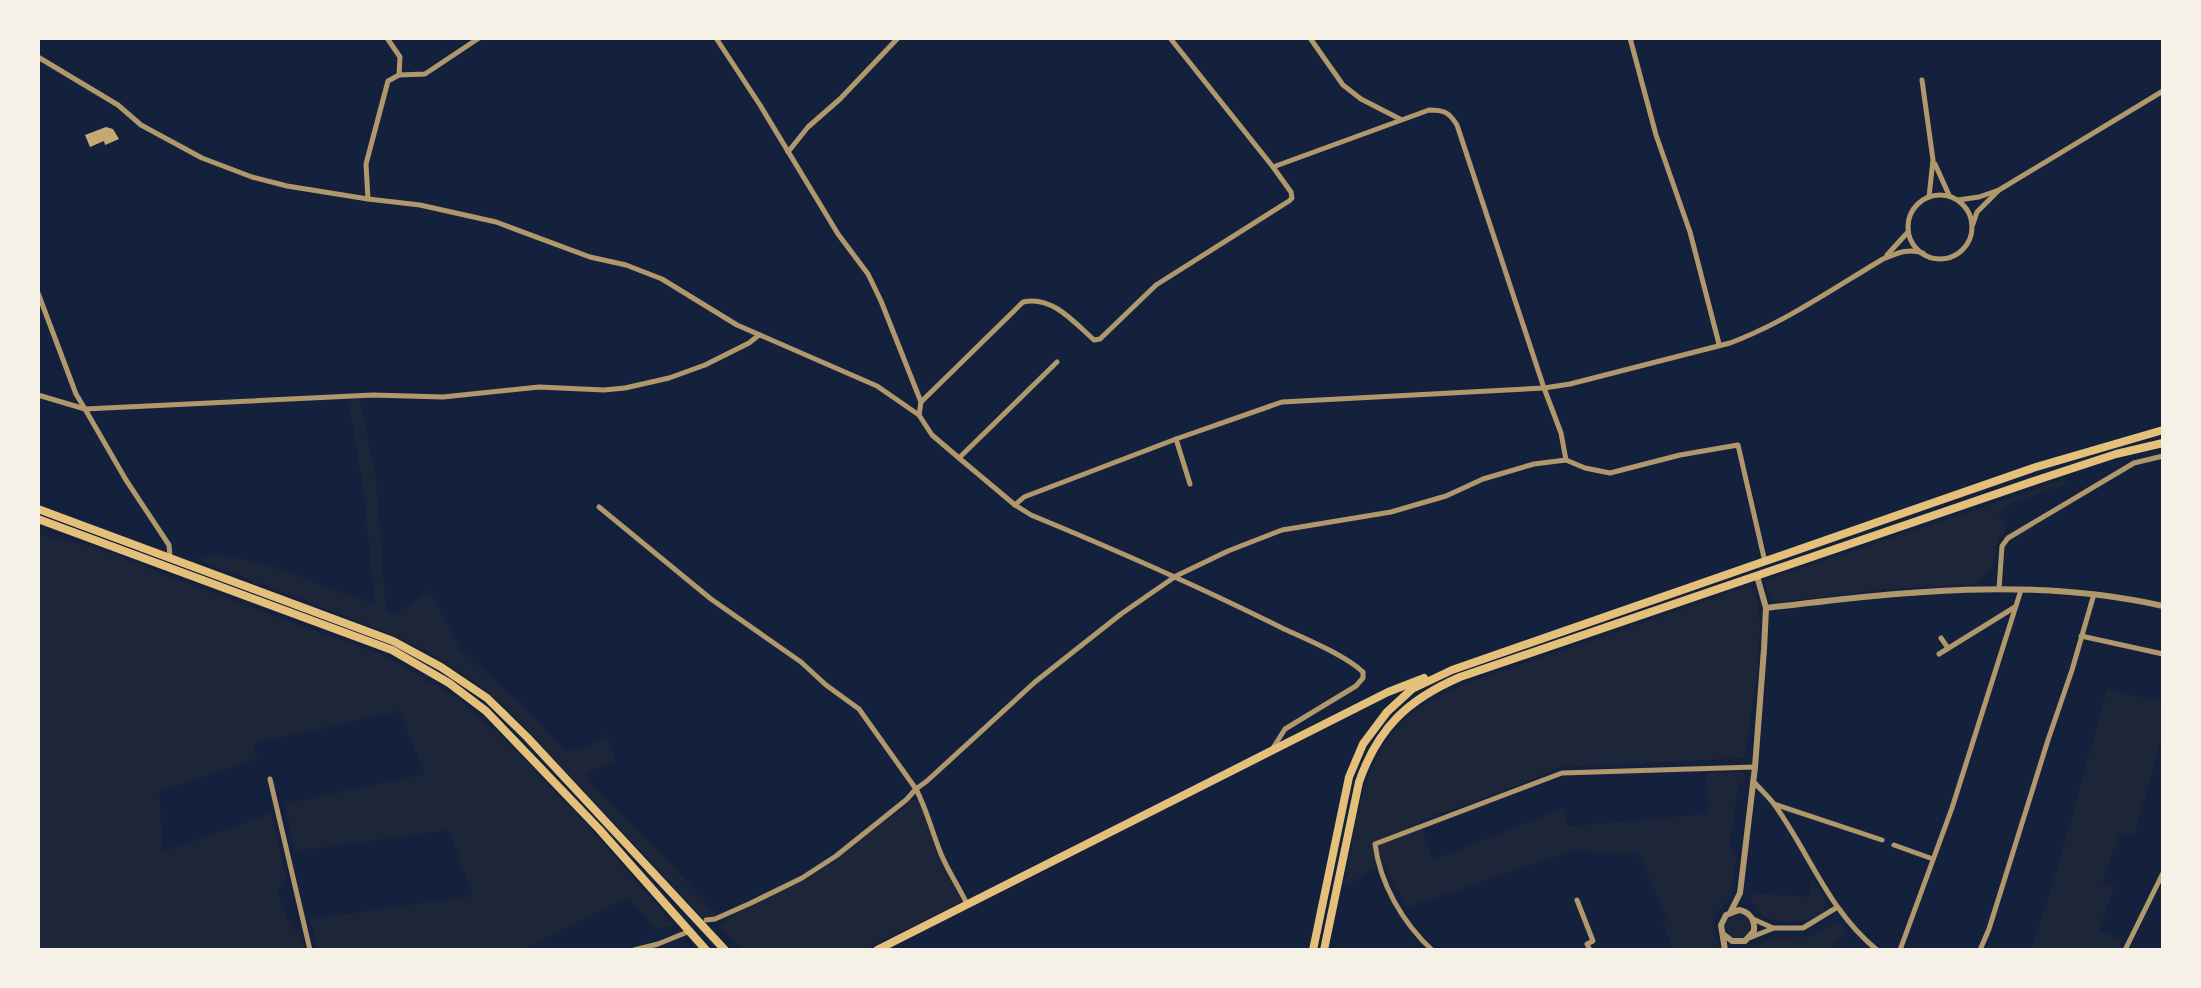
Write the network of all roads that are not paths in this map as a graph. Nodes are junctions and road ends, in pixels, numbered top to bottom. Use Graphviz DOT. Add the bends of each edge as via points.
graph roads {
  1 [pos="387,38"];
  2 [pos="479,38"];
  3 [pos="716,38"];
  4 [pos="898,38"];
  5 [pos="1170,38"];
  6 [pos="1310,38"];
  7 [pos="1630,38"];
  8 [pos="38,57"];
  9 [pos="399,75"];
  10 [pos="1922,80"];
  11 [pos="2163,91"];
  12 [pos="1401,120"];
  13 [pos="788,152"];
  14 [pos="1933,160"];
  15 [pos="1273,167"];
  16 [pos="1999,190"];
  17 [pos="1950,196"];
  18 [pos="1929,197"];
  19 [pos="368,199"];
  20 [pos="1958,200"];
  21 [pos="1972,226"];
  22 [pos="1908,232"];
  23 [pos="1923,253"];
  24 [pos="1883,259"];
  25 [pos="38,293"];
  26 [pos="759,335"];
  27 [pos="1719,344"];
  28 [pos="1057,362"];
  29 [pos="1544,388"];
  30 [pos="38,395"];
  31 [pos="921,402"];
  32 [pos="85,409"];
  33 [pos="919,415"];
  34 [pos="2163,430"];
  35 [pos="1176,439"];
  36 [pos="2163,443"];
  37 [pos="2163,456"];
  38 [pos="959,458"];
  39 [pos="1566,460"];
  40 [pos="1190,484"];
  41 [pos="1015,505"];
  42 [pos="599,507"];
  43 [pos="38,509"];
  44 [pos="38,519"];
  45 [pos="170,557"];
  46 [pos="1765,562"];
  47 [pos="1176,576"];
  48 [pos="1757,576"];
  49 [pos="1999,589"];
  50 [pos="2021,590"];
  51 [pos="2094,594"];
  52 [pos="2163,606"];
  53 [pos="2016,607"];
  54 [pos="1766,608"];
  55 [pos="2081,636"];
  56 [pos="1941,638"];
  57 [pos="1948,648"];
  58 [pos="1939,654"];
  59 [pos="2163,654"];
  60 [pos="1452,670"];
  61 [pos="1270,753"];
  62 [pos="1755,767"];
  63 [pos="270,779"];
  64 [pos="1753,781"];
  65 [pos="916,789"];
  66 [pos="1774,803"];
  67 [pos="1882,840"];
  68 [pos="1894,845"];
  69 [pos="1933,859"];
  70 [pos="2163,873"];
  71 [pos="2162,882"];
  72 [pos="1740,893"];
  73 [pos="1577,900"];
  74 [pos="967,905"];
  75 [pos="1836,908"];
  76 [pos="1731,911"];
  77 [pos="1750,916"];
  78 [pos="706,920"];
  79 [pos="1774,928"];
  80 [pos="685,933"];
  81 [pos="1723,934"];
  82 [pos="1749,938"];
  83 [pos="1740,942"];
  84 [pos="703,948"];
  85 [pos="726,949"];
  86 [pos="310,950"];
  87 [pos="634,950"];
  88 [pos="877,950"];
  89 [pos="1313,950"];
  90 [pos="1324,950"];
  91 [pos="1432,950"];
  92 [pos="1590,950"];
  93 [pos="1725,950"];
  94 [pos="1734,950"];
  95 [pos="1877,950"];
  96 [pos="1900,950"];
  97 [pos="1980,950"];
  98 [pos="2125,950"];
  1 -- 9 [label="street" via="400,57"];
  2 -- 9 [label="street" via="425,74"];
  3 -- 13 [label="street"];
  4 -- 13 [label="street"];
  5 -- 15 [label="street"];
  6 -- 12 [label="street" via="1343,85"];
  7 -- 27 [label="street"];
  8 -- 19 [label="street" via="202,158 287,186"];
  9 -- 19 [label="street" via="388,81 383,93 366,164"];
  10 -- 14 [label="street"];
  11 -- 16 [label="street"];
  12 -- 15 [label="street"];
  12 -- 29 [label="street" via="1442,110 1457,125"];
  13 -- 31 [label="street" via="868,274"];
  14 -- 17 [label="street"];
  14 -- 18 [label="street"];
  15 -- 31 [label="street" via="1291,192 1289,201 1156,285 1100,339 1094,340 1060,309 1023,302"];
  16 -- 20 [label="street"];
  16 -- 21 [label="street" via="1977,212"];
  17 -- 18 [label="street"];
  17 -- 20 [label="street"];
  18 -- 22 [label="street" via="1912,211"];
  19 -- 26 [label="street" via="496,222 626,265 662,279"];
  20 -- 21 [label="street"];
  21 -- 23 [label="street" via="1967,243 1954,255 1936,258"];
  22 -- 23 [label="street"];
  22 -- 24 [label="street"];
  23 -- 24 [label="street" via="1913,250"];
  24 -- 27 [label="street" via="1764,329"];
  25 -- 32 [label="street"];
  26 -- 32 [label="street" via="705,365 625,388 539,387 443,397 373,395"];
  26 -- 33 [label="street" via="877,386"];
  27 -- 29 [label="street"];
  28 -- 38 [label="street"];
  29 -- 35 [label="street" via="1282,402"];
  29 -- 39 [label="street"];
  30 -- 32 [label="street"];
  31 -- 33 [label="street"];
  32 -- 45 [label="street" via="169,545"];
  33 -- 38 [label="street" via="932,435"];
  34 -- 46 [label="highway" via="2033,468"];
  35 -- 40 [label="street"];
  35 -- 41 [label="street"];
  36 -- 48 [label="highway" via="2101,459"];
  37 -- 49 [label="street" via="2134,463 2008,538 2002,546"];
  38 -- 41 [label="street"];
  39 -- 46 [label="street" via="1610,473 1738,445"];
  39 -- 47 [label="street" via="1483,479 1391,512 1282,530"];
  41 -- 47 [label="street"];
  42 -- 65 [label="street" via="859,709"];
  43 -- 45 [label="highway"];
  44 -- 84 [label="highway" via="392,650 449,683 486,711"];
  45 -- 85 [label="highway" via="393,641 487,698"];
  46 -- 60 [label="highway"];
  47 -- 61 [label="street" via="1363,672 1356,686 1285,729"];
  47 -- 65 [label="street" via="1035,682"];
  48 -- 54 [label="street"];
  48 -- 90 [label="highway" via="1460,677 1404,709 1372,749 1359,782"];
  49 -- 50 [label="street"];
  49 -- 54 [label="street"];
  50 -- 51 [label="street"];
  50 -- 53 [label="street"];
  51 -- 52 [label="street"];
  51 -- 55 [label="street"];
  53 -- 57 [label="street"];
  53 -- 69 [label="street"];
  54 -- 62 [label="street"];
  55 -- 59 [label="street"];
  55 -- 97 [label="street"];
  56 -- 57 [label="street"];
  57 -- 58 [label="street"];
  60 -- 61 [label="highway" via="1388,692"];
  60 -- 89 [label="highway" via="1412,689 1363,744 1349,777"];
  61 -- 74 [label="highway"];
  62 -- 64 [label="street"];
  62 -- 91 [label="street" via="1562,773 1375,844 1378,865 1397,906"];
  63 -- 86 [label="street"];
  64 -- 66 [label="street"];
  64 -- 72 [label="street"];
  65 -- 74 [label="street"];
  65 -- 78 [label="street" via="802,878"];
  66 -- 67 [label="street"];
  66 -- 75 [label="street"];
  68 -- 69 [label="street"];
  69 -- 96 [label="street"];
  70 -- 71 [label="street"];
  71 -- 98 [label="street"];
  72 -- 76 [label="street"];
  72 -- 77 [label="street"];
  73 -- 92 [label="street" via="1593,941 1587,944"];
  74 -- 88 [label="highway"];
  75 -- 79 [label="street" via="1803,928"];
  75 -- 95 [label="street"];
  76 -- 77 [label="street"];
  76 -- 81 [label="street" via="1722,922"];
  77 -- 79 [label="street"];
  77 -- 82 [label="street" via="1754,928"];
  79 -- 82 [label="street"];
  80 -- 87 [label="street"];
  81 -- 83 [label="street"];
  81 -- 93 [label="street"];
  82 -- 83 [label="street"];
  83 -- 94 [label="street"];
}
